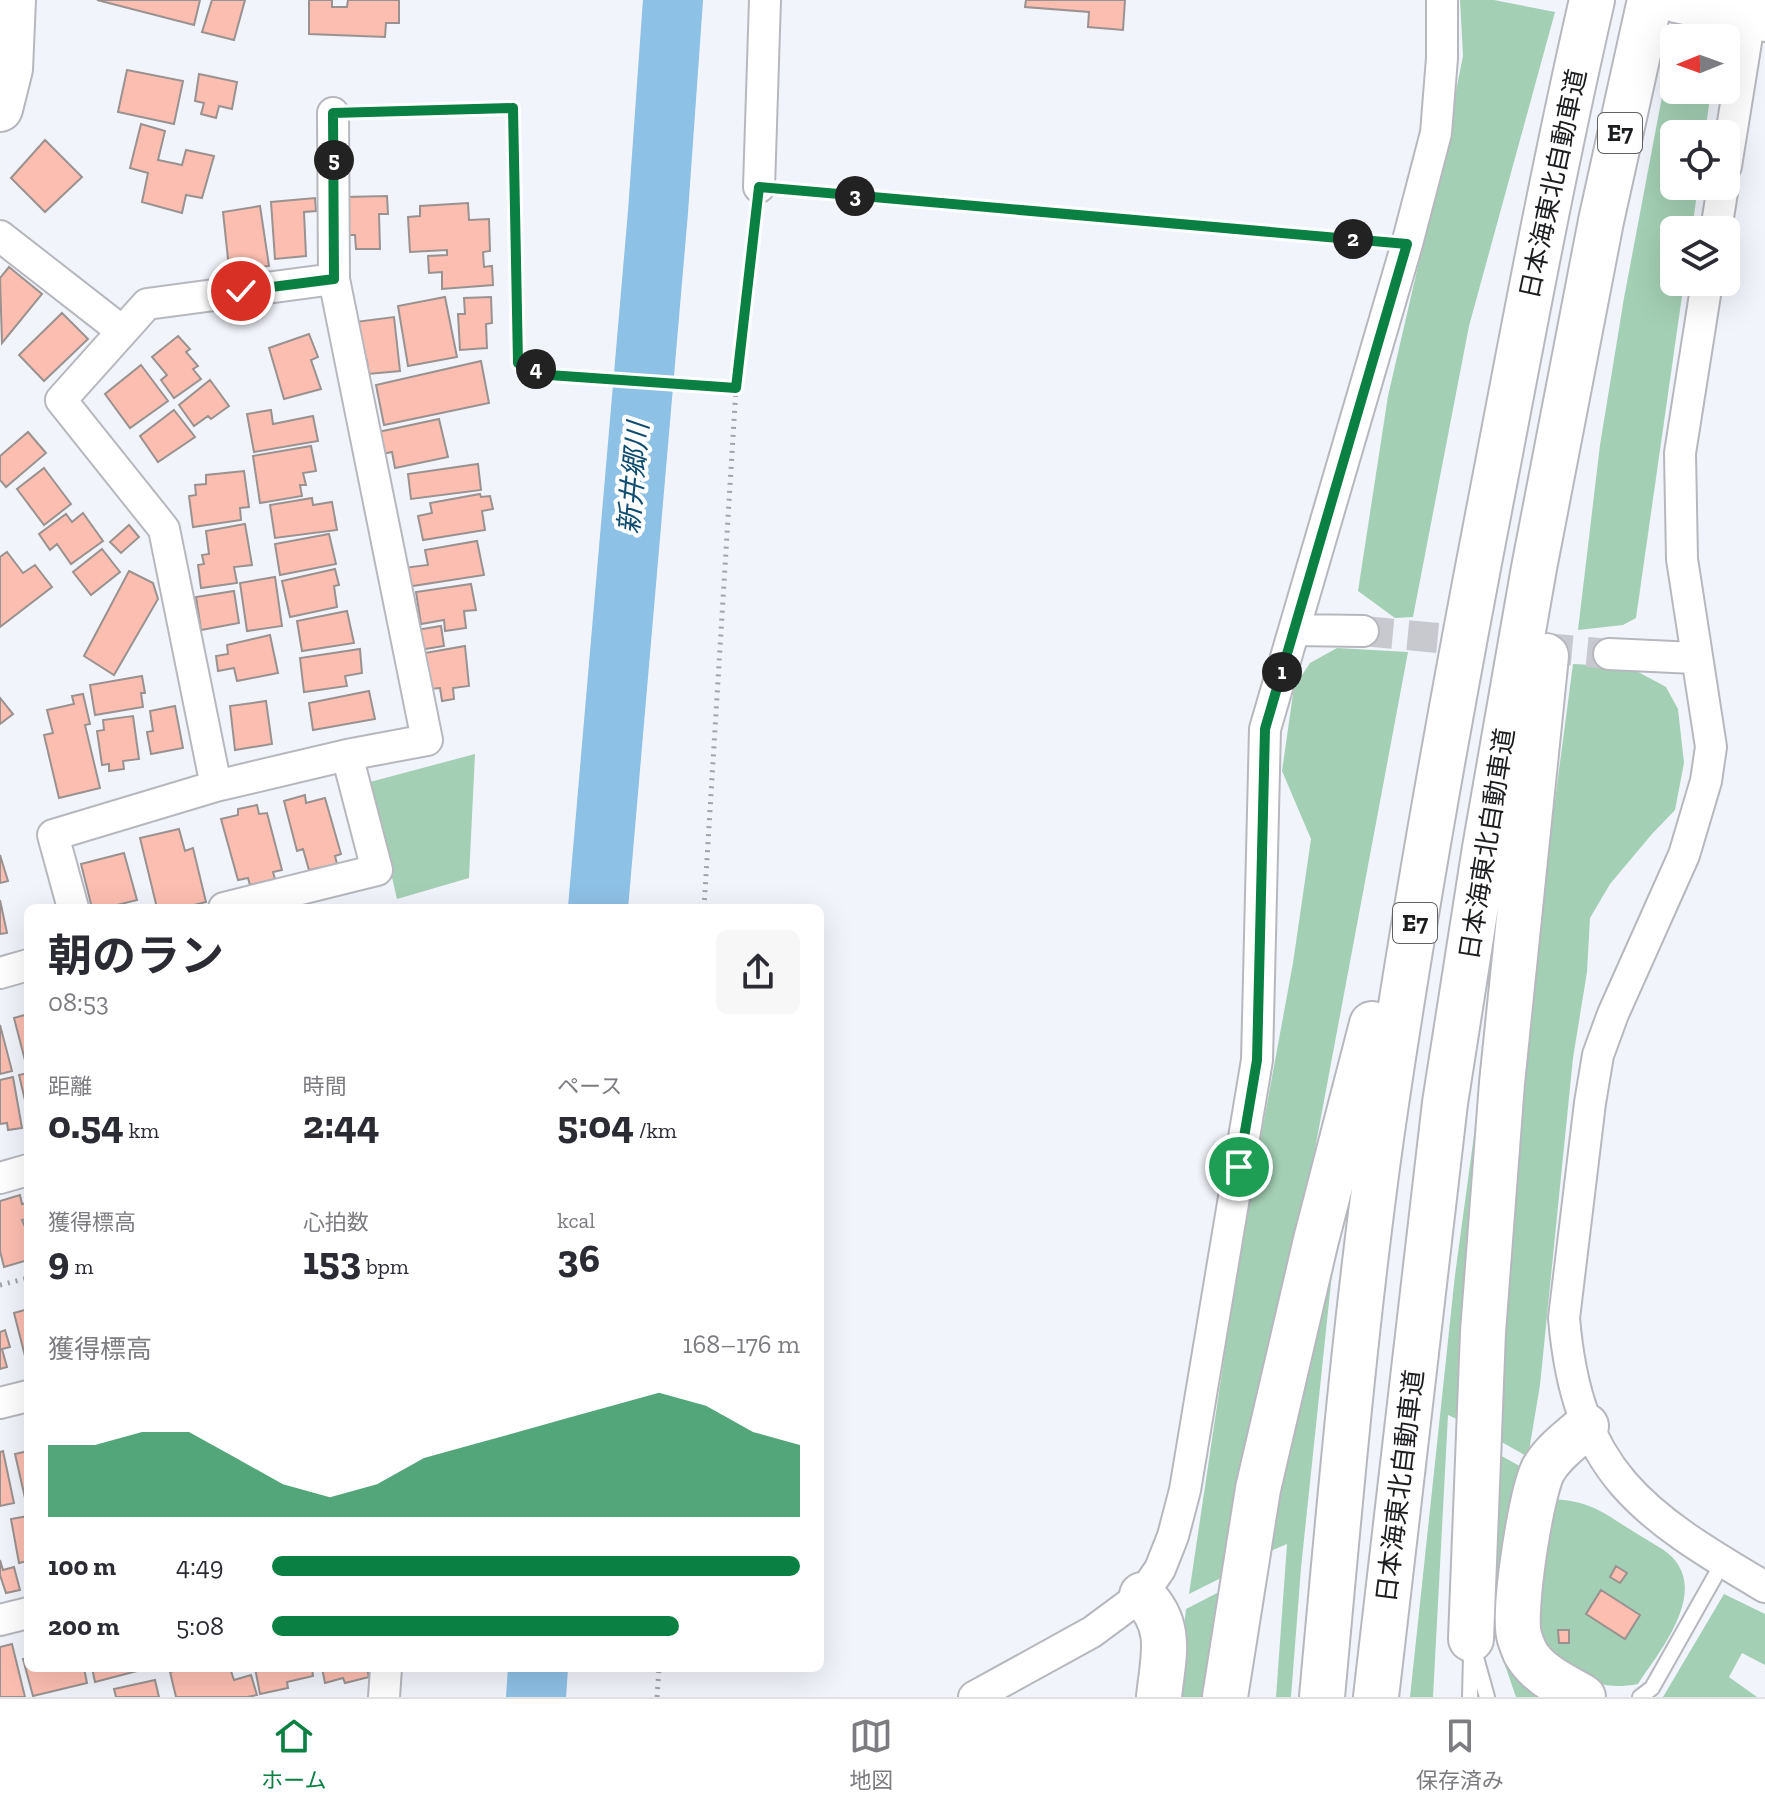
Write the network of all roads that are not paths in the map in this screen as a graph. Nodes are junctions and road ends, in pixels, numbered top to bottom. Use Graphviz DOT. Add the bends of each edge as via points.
graph roads {
  1 [pos="13,0"];
  2 [pos="765,0"];
  3 [pos="1442,0"];
  4 [pos="1650,0"];
  5 [pos="1676,0"];
  6 [pos="1754,12"];
  7 [pos="1588,15"];
  8 [pos="0,109"];
  9 [pos="333,113"];
  10 [pos="1734,120"];
  11 [pos="1557,157"];
  12 [pos="759,187"];
  13 [pos="1601,221"];
  14 [pos="0,236"];
  15 [pos="334,279"];
  16 [pos="1705,296"];
  17 [pos="122,331"];
  18 [pos="1295,630"];
  19 [pos="1363,631"];
  20 [pos="1609,654"];
  21 [pos="1695,658"];
  22 [pos="347,755"];
  23 [pos="216,786"];
  24 [pos="72,904"];
  25 [pos="240,904"];
  26 [pos="24,966"];
  27 [pos="0,973"];
  28 [pos="24,1171"];
  29 [pos="0,1178"];
  30 [pos="24,1397"];
  31 [pos="0,1403"];
  32 [pos="1586,1426"];
  33 [pos="1723,1562"];
  34 [pos="1765,1587"];
  35 [pos="1142,1595"];
  36 [pos="24,1614"];
  37 [pos="0,1620"];
  38 [pos="1471,1639"];
  39 [pos="386,1672"];
  40 [pos="1583,1696"];
  41 [pos="384,1697"];
  42 [pos="974,1697"];
  43 [pos="1159,1697"];
  44 [pos="1225,1697"];
  45 [pos="1322,1697"];
  46 [pos="1376,1697"];
  47 [pos="1470,1697"];
  48 [pos="1487,1697"];
  49 [pos="1640,1697"];
  1 -- 8 [label="main road" via="10,69"];
  2 -- 12 [label="street"];
  3 -- 18 [label="street" via="1436,133"];
  4 -- 13 [label="main road, 日本海東北自動車道 / E7"];
  5 -- 6 [label="main road"];
  6 -- 10 [label="street"];
  7 -- 11 [label="main road, 日本海東北自動車道 / E7"];
  9 -- 15 [label="street"];
  11 -- 44 [label="main road" via="1470,504 1367,1051 1258,1489"];
  11 -- 45 [label="main road, 日本海東北自動車道 / E7" via="1454,692 1383,1127"];
  13 -- 38 [label="main road" via="1554,581 1502,1083 1483,1332"];
  13 -- 46 [label="main road, 日本海東北自動車道 / E7" via="1531,584 1447,1088"];
  14 -- 17 [label="street"];
  15 -- 17 [label="street" via="147,304"];
  15 -- 22 [label="street" via="427,740"];
  16 -- 21 [label="street" via="1680,453 1682,559"];
  17 -- 23 [label="street" via="61,400 164,529"];
  18 -- 19 [label="street"];
  18 -- 35 [label="street" via="1265,729 1257,1060 1185,1490 1160,1569"];
  20 -- 21 [label="street"];
  21 -- 32 [label="street" via="1711,747 1706,781 1684,855 1603,1041 1590,1103 1564,1318 1575,1394"];
  22 -- 23 [label="street"];
  22 -- 25 [label="street" via="377,870"];
  23 -- 24 [label="street" via="53,835"];
  26 -- 27 [label="street"];
  28 -- 29 [label="street"];
  30 -- 31 [label="street"];
  32 -- 33 [label="street" via="1618,1480 1647,1510"];
  32 -- 40 [label="main road" via="1555,1453 1538,1483 1518,1614 1519,1635 1537,1668"];
  33 -- 34 [label="street"];
  33 -- 49 [label="lane" via="1652,1688"];
  35 -- 42 [label="street" via="1092,1632"];
  35 -- 43 [label="main road" via="1163,1623"];
  36 -- 37 [label="street"];
  38 -- 47 [label="lane"];
  38 -- 48 [label="lane"];
  39 -- 41 [label="street"];
}
